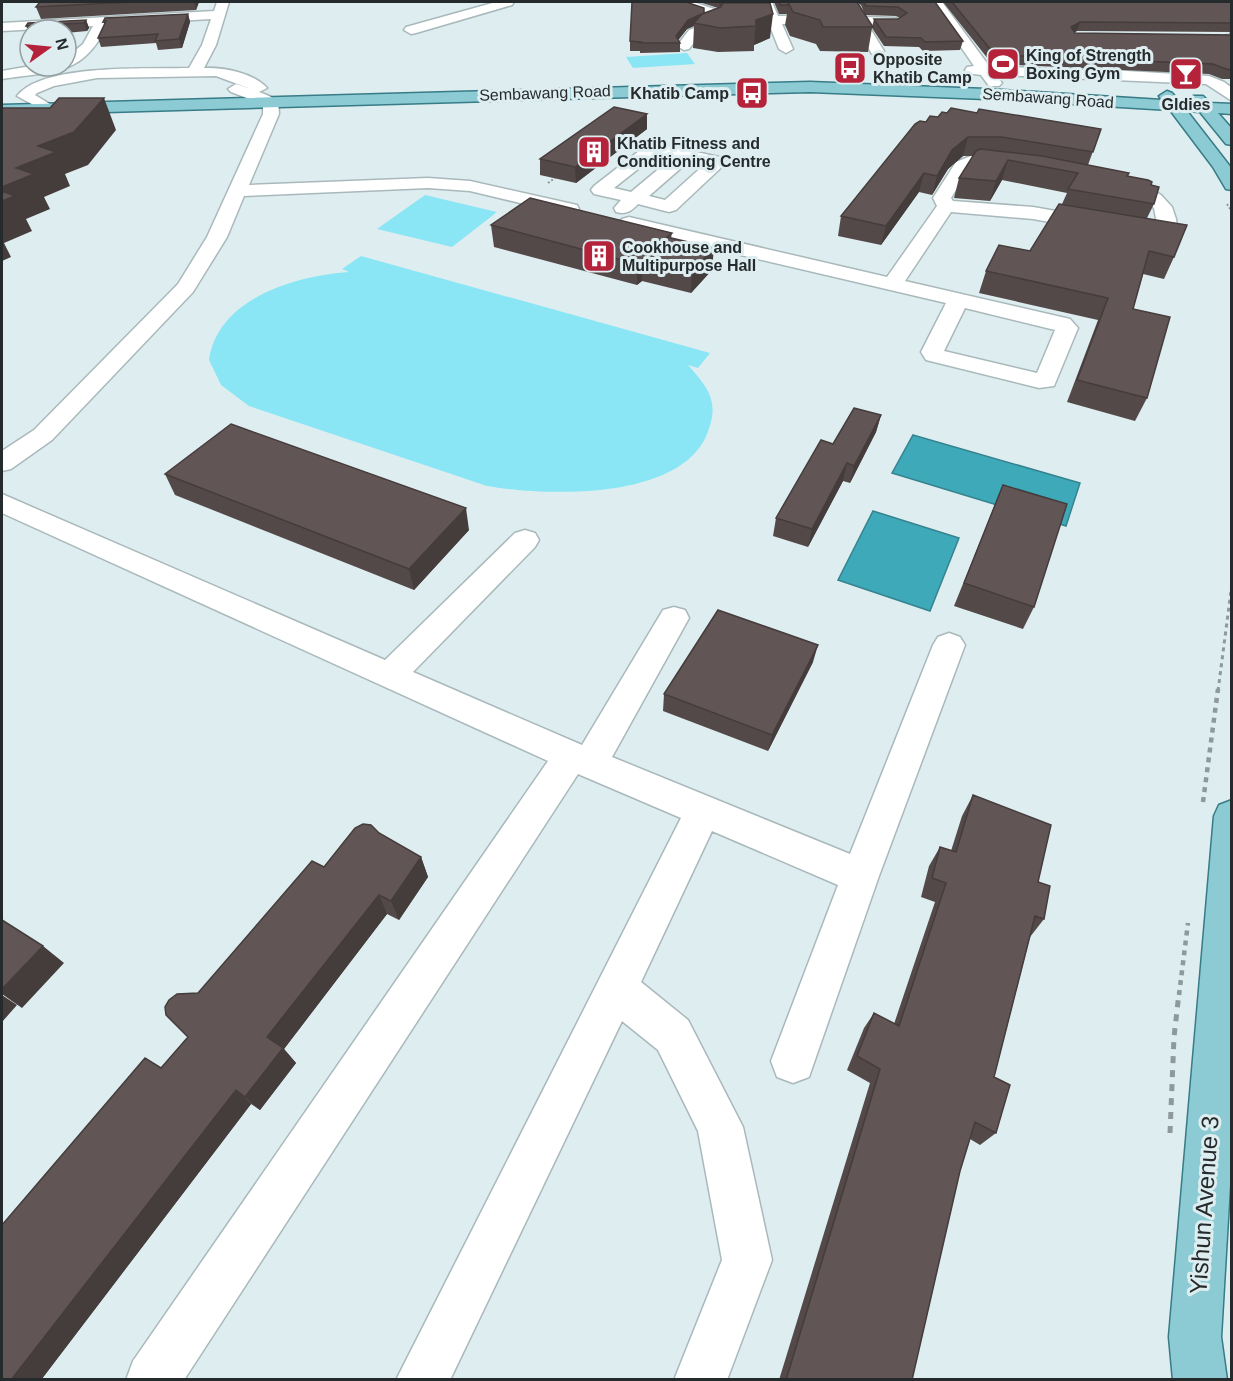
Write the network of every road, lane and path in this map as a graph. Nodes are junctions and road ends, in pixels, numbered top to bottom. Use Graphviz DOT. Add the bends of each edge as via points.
graph roads {
  1 [pos="508,2"];
  2 [pos="687,2"];
  3 [pos="766,2"];
  4 [pos="851,2"];
  5 [pos="925,2"];
  6 [pos="936,2"];
  7 [pos="83,7"];
  8 [pos="221,8"];
  9 [pos="75,18"];
  10 [pos="855,19"];
  11 [pos="714,20"];
  12 [pos="773,20"];
  13 [pos="902,20"];
  14 [pos="102,21"];
  15 [pos="78,23"];
  16 [pos="18,26"];
  17 [pos="2,27"];
  18 [pos="1232,29"];
  19 [pos="411,30"];
  20 [pos="1214,36"];
  21 [pos="94,37"];
  22 [pos="78,38"];
  23 [pos="684,46"];
  24 [pos="786,49"];
  25 [pos="878,51"];
  26 [pos="78,59"];
  27 [pos="1146,61"];
  28 [pos="195,71"];
  29 [pos="18,72"];
  30 [pos="2,75"];
  31 [pos="1111,75"];
  32 [pos="987,83"];
  33 [pos="259,88"];
  34 [pos="236,89"];
  35 [pos="1126,93"];
  36 [pos="25,96"];
  37 [pos="2,97"];
  38 [pos="1232,98"];
  39 [pos="271,102"];
  40 [pos="1201,103"];
  41 [pos="1176,108"];
  42 [pos="51,109"];
  43 [pos="1232,109"];
  44 [pos="2,110"];
  45 [pos="1230,133"];
  46 [pos="686,154"];
  47 [pos="1232,185"];
  48 [pos="236,191"];
  49 [pos="635,198"];
  50 [pos="946,206"];
  51 [pos="589,214"];
  52 [pos="892,284"];
  53 [pos="957,300"];
  54 [pos="2,463"];
  55 [pos="2,503"];
  56 [pos="525,540"];
  57 [pos="674,618"];
  58 [pos="949,645"];
  59 [pos="390,675"];
  60 [pos="581,760"];
  61 [pos="702,810"];
  62 [pos="1232,816"];
  63 [pos="860,876"];
  64 [pos="616,988"];
  65 [pos="793,1061"];
  66 [pos="152,1380"];
  67 [pos="422,1380"];
  68 [pos="700,1380"];
  69 [pos="1200,1380"];
  1 -- 19 [label="street"];
  2 -- 11 [label="street" via="712,13"];
  3 -- 12 [label="street"];
  4 -- 10 [label="street"];
  5 -- 32 [label="street" via="934,20"];
  6 -- 32 [label="street"];
  7 -- 9 [label="street"];
  8 -- 14 [label="street"];
  8 -- 28 [label="street" via="209,45"];
  10 -- 12 [label="street"];
  10 -- 13 [label="street"];
  10 -- 25 [label="street"];
  11 -- 12 [label="street"];
  11 -- 23 [label="street" via="713,26 694,33"];
  12 -- 24 [label="street"];
  14 -- 15 [label="street"];
  14 -- 21 [label="street"];
  16 -- 17 [label="street"];
  18 -- 20 [label="path" via="1227,29 1231,33 1225,36"];
  21 -- 22 [label="street"];
  21 -- 26 [label="street"];
  27 -- 31 [label="street" via="1099,61"];
  28 -- 33 [label="street" via="222,73"];
  28 -- 36 [label="street" via="63,78"];
  29 -- 30 [label="street"];
  31 -- 32 [label="street"];
  31 -- 35 [label="street"];
  31 -- 38 [label="street" via="1209,80"];
  32 -- 33 [label="main road, Sembawang Road" via="799,77"];
  32 -- 35 [label="main road, Sembawang Road"];
  32 -- 39 [label="main road, Sembawang Road"];
  32 -- 41 [label="main road, Sembawang Road"];
  33 -- 34 [label="main road, Sembawang Road"];
  34 -- 36 [label="main road, Sembawang Road"];
  34 -- 39 [label="street"];
  35 -- 41 [label="main road, Sembawang Road"];
  36 -- 37 [label="main road, Sembawang Road"];
  36 -- 42 [label="street"];
  38 -- 40 [label="main road, Sembawang Road"];
  39 -- 42 [label="main road, Sembawang Road"];
  39 -- 48 [label="street" via="270,114"];
  40 -- 41 [label="main road, Sembawang Road"];
  40 -- 43 [label="main road, Sembawang Road"];
  40 -- 45 [label="main road"];
  41 -- 47 [label="main road"];
  42 -- 44 [label="main road, Sembawang Road"];
  46 -- 49 [label="street"];
  46 -- 49 [label="street" via="718,162 669,206"];
  46 -- 49 [label="street" via="654,148 600,190"];
  48 -- 51 [label="street" via="428,183 470,186"];
  48 -- 54 [label="street" via="217,237 186,288 43,435"];
  49 -- 52 [label="street" via="610,219"];
  50 -- 50 [label="street" via="942,198 962,166 983,161 1140,190 1167,213 1168,235 1154,236 1034,213"];
  50 -- 52 [label="street"];
  52 -- 53 [label="street"];
  53 -- 53 [label="street" via="1065,326 1046,381 934,356 932,352"];
  55 -- 59 [label="street"];
  56 -- 59 [label="street"];
  57 -- 60 [label="street"];
  58 -- 63 [label="street"];
  59 -- 60 [label="street"];
  60 -- 61 [label="street"];
  60 -- 66 [label="street"];
  61 -- 63 [label="street"];
  61 -- 64 [label="street"];
  62 -- 69 [label="main road, Yishun Avenue 3" via="1195,1337"];
  63 -- 65 [label="street"];
  64 -- 67 [label="street"];
  64 -- 68 [label="street" via="674,1035 720,1126 747,1260"];
}
